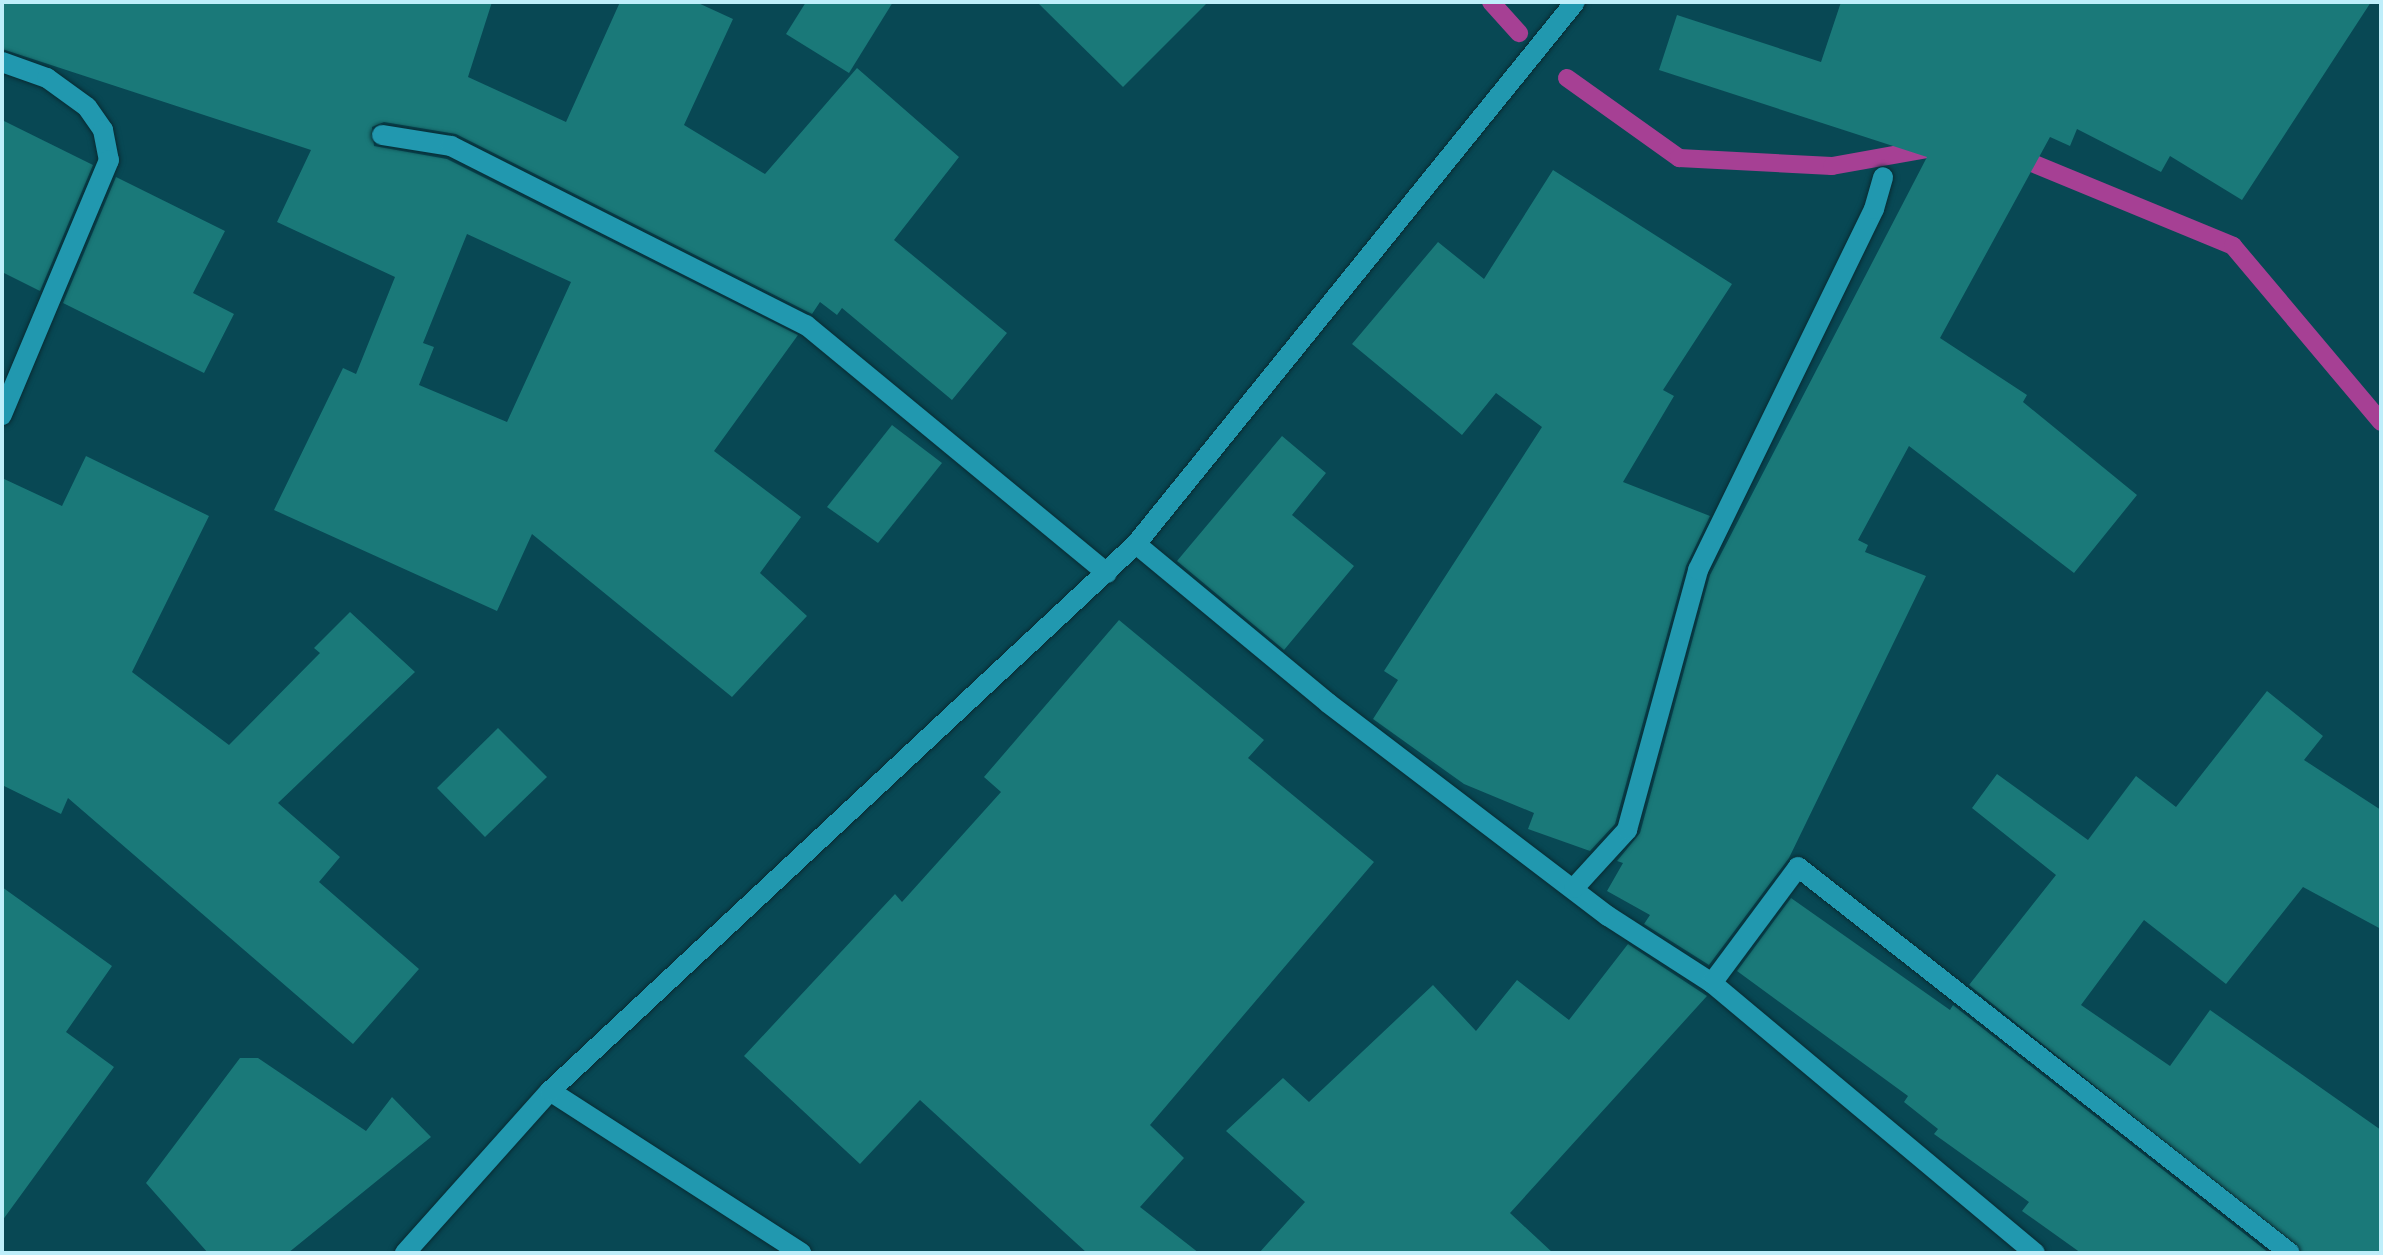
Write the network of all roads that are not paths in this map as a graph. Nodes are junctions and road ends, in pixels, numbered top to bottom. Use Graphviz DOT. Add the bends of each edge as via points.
graph roads {
  1 [pos="1575,2"];
  2 [pos="2,62"];
  3 [pos="382,135"];
  4 [pos="1883,177"];
  5 [pos="7,388"];
  6 [pos="2,415"];
  7 [pos="1136,544"];
  8 [pos="1107,573"];
  9 [pos="1574,888"];
  10 [pos="1712,983"];
  11 [pos="550,1091"];
  12 [pos="405,1253"];
  13 [pos="801,1253"];
  14 [pos="2035,1253"];
  15 [pos="2290,1253"];
  1 -- 7 [label="street"];
  2 -- 5 [label="street" via="47,78 87,107 103,130 109,160"];
  3 -- 8 [label="street" via="451,146 806,325"];
  4 -- 9 [label="street" via="1874,209 1698,570 1627,830"];
  5 -- 6 [label="street"];
  7 -- 8 [label="street"];
  7 -- 9 [label="street" via="1328,703"];
  8 -- 11 [label="street"];
  9 -- 10 [label="street"];
  10 -- 14 [label="street"];
  10 -- 15 [label="street" via="1798,867"];
  11 -- 12 [label="street"];
  11 -- 13 [label="street"];
}
